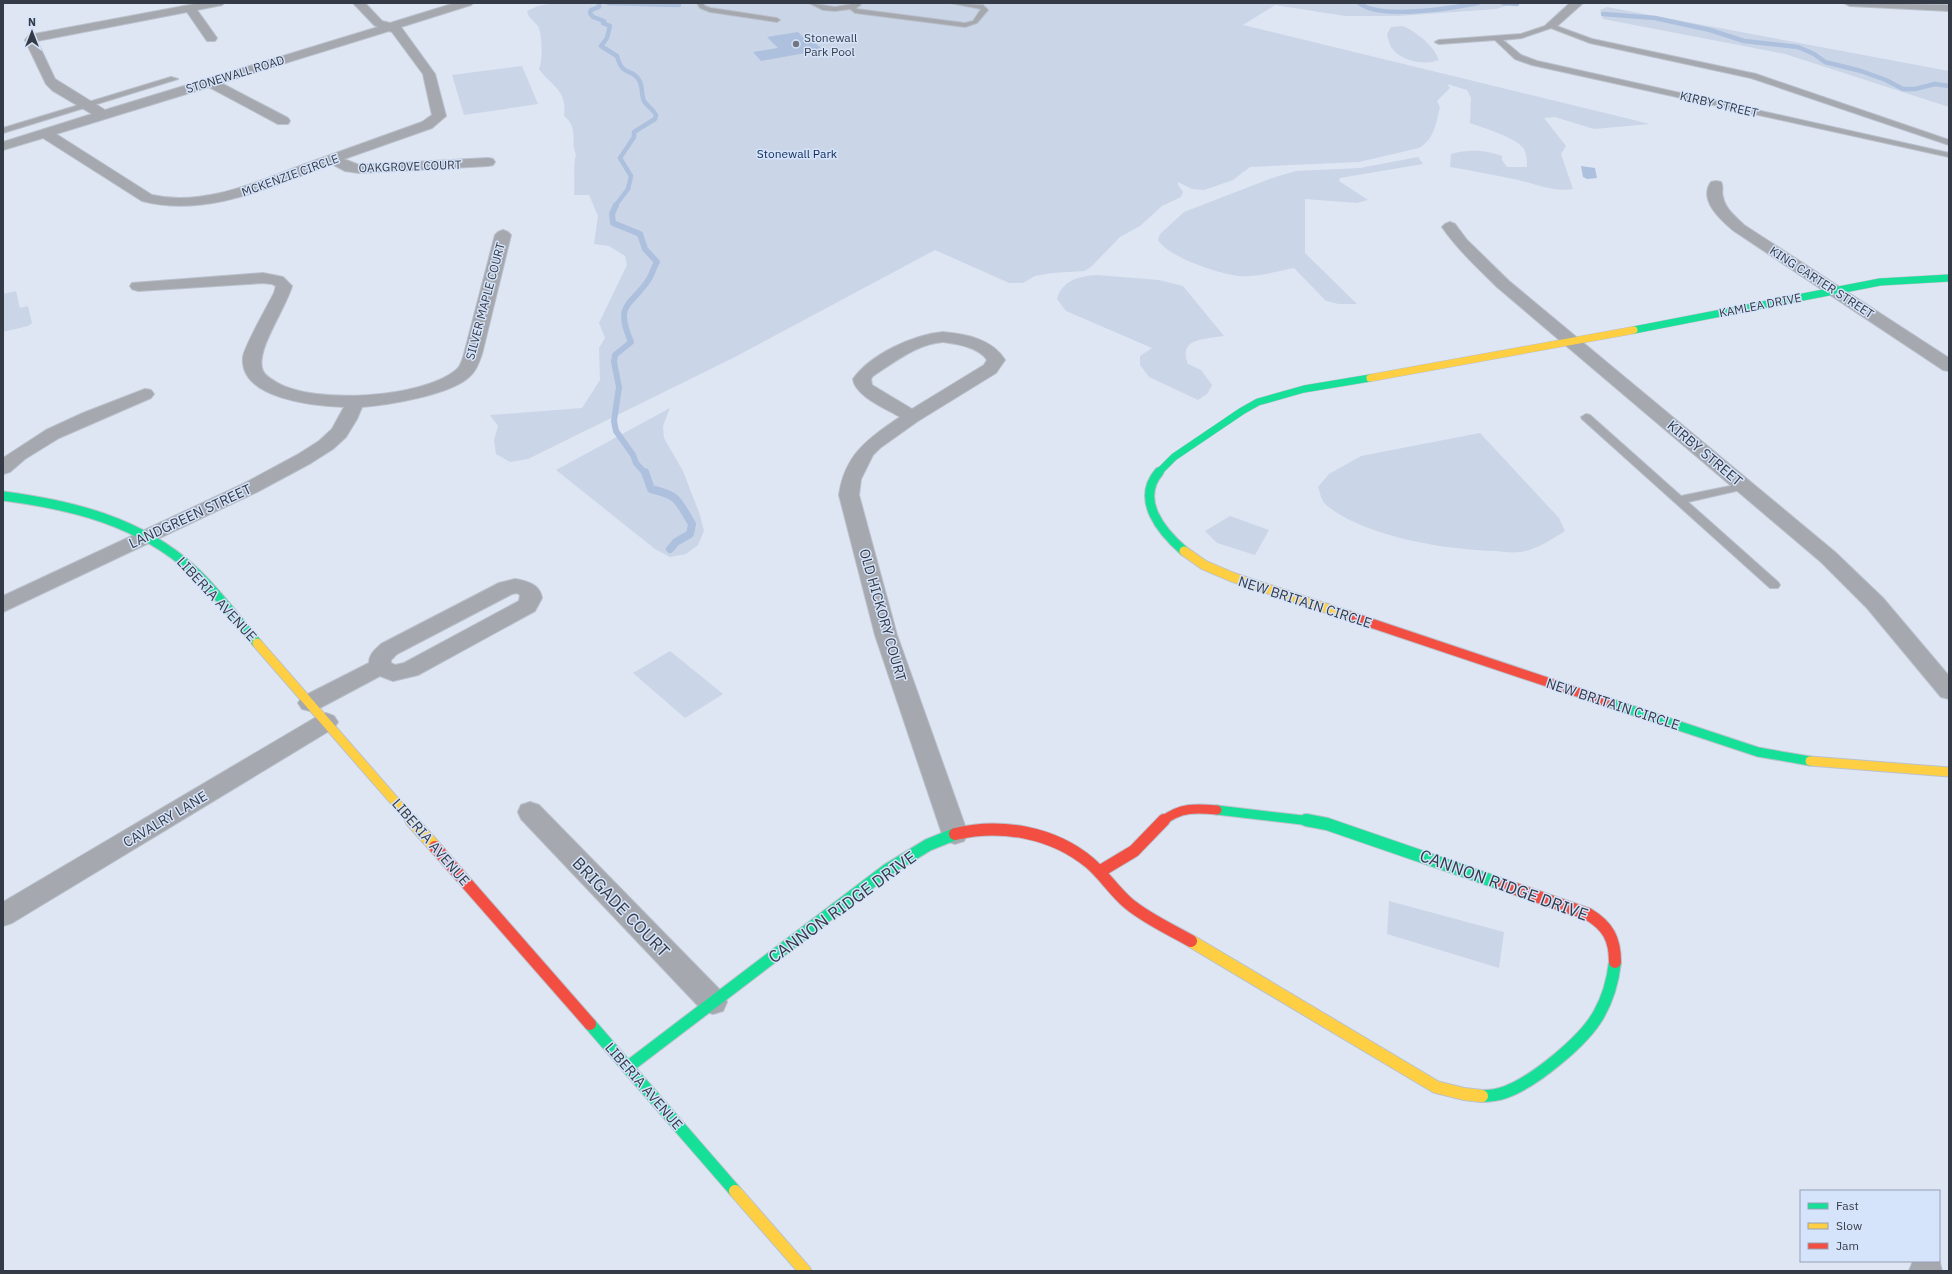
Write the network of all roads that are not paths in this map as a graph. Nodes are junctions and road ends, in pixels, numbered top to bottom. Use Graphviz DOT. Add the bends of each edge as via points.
graph roads {
  1 [pos="218,3"];
  2 [pos="359,3"];
  3 [pos="467,3"];
  4 [pos="700,3"];
  5 [pos="812,3"];
  6 [pos="863,3"];
  7 [pos="954,3"];
  8 [pos="1577,3"];
  9 [pos="1850,3"];
  10 [pos="851,7"];
  11 [pos="190,8"];
  12 [pos="1949,8"];
  13 [pos="777,20"];
  14 [pos="1551,26"];
  15 [pos="388,27"];
  16 [pos="211,38"];
  17 [pos="1497,38"];
  18 [pos="1439,42"];
  19 [pos="174,79"];
  20 [pos="210,82"];
  21 [pos="87,105"];
  22 [pos="103,115"];
  23 [pos="283,121"];
  24 [pos="3,131"];
  25 [pos="45,133"];
  26 [pos="1949,143"];
  27 [pos="3,146"];
  28 [pos="1949,155"];
  29 [pos="333,159"];
  30 [pos="488,162"];
  31 [pos="1716,185"];
  32 [pos="1450,227"];
  33 [pos="503,235"];
  34 [pos="1949,278"];
  35 [pos="138,286"];
  36 [pos="1834,290"];
  37 [pos="1573,342"];
  38 [pos="1949,366"];
  39 [pos="145,394"];
  40 [pos="355,402"];
  41 [pos="912,417"];
  42 [pos="1586,418"];
  43 [pos="3,468"];
  44 [pos="1745,486"];
  45 [pos="3,496"];
  46 [pos="1678,500"];
  47 [pos="148,536"];
  48 [pos="1774,585"];
  49 [pos="3,605"];
  50 [pos="380,667"];
  51 [pos="1949,691"];
  52 [pos="310,704"];
  53 [pos="326,722"];
  54 [pos="1949,772"];
  55 [pos="530,812"];
  56 [pos="955,834"];
  57 [pos="1099,872"];
  58 [pos="3,915"];
  59 [pos="713,1002"];
  60 [pos="628,1067"];
  61 [pos="805,1271"];
  1 -- 11 [label="street"];
  2 -- 15 [label="street" via="378,23"];
  3 -- 15 [label="street, STONEWALL ROAD"];
  4 -- 13 [label="lane" via="702,7 710,10"];
  5 -- 10 [label="lane" via="829,8"];
  6 -- 10 [label="lane"];
  7 -- 10 [label="lane" via="983,7 985,10 975,22 965,25 855,11"];
  8 -- 14 [label="street"];
  9 -- 12 [label="street"];
  11 -- 16 [label="street"];
  11 -- 21 [label="street" via="33,38 31,40 50,82"];
  14 -- 17 [label="lane" via="1522,36"];
  14 -- 26 [label="lane" via="1590,41 1753,76"];
  15 -- 20 [label="street, STONEWALL ROAD"];
  15 -- 29 [label="street, MCKENZIE CIRCLE" via="396,29 429,74 439,116 418,129"];
  17 -- 18 [label="lane"];
  17 -- 28 [label="lane, KIRBY STREET" via="1518,57 1535,63"];
  19 -- 21 [label="lane"];
  20 -- 22 [label="street, STONEWALL ROAD"];
  20 -- 23 [label="street"];
  21 -- 22 [label="street"];
  21 -- 24 [label="lane"];
  22 -- 25 [label="street, STONEWALL ROAD"];
  25 -- 27 [label="street, STONEWALL ROAD"];
  25 -- 29 [label="street, MCKENZIE CIRCLE" via="147,198 158,201 205,200 235,194"];
  29 -- 30 [label="street, OAKGROVE COURT" via="350,168"];
  31 -- 36 [label="street, KING CARTER STREET" via="1714,198 1728,219"];
  32 -- 37 [label="street, KIRBY STREET" via="1485,268"];
  33 -- 40 [label="street, SILVER MAPLE COURT" via="466,370 452,380 424,389"];
  34 -- 36 [label="street, KAMLEA DRIVE" via="1887,281"];
  35 -- 40 [label="street, SILVER MAPLE COURT" via="263,278 281,281 284,286 282,294 252,356 253,371 275,390 298,397"];
  36 -- 37 [label="street, KAMLEA DRIVE"];
  36 -- 38 [label="street, KING CARTER STREET"];
  37 -- 44 [label="street, KIRBY STREET"];
  37 -- 54 [label="street, NEW BRITAIN CIRCLE" via="1268,398 1244,410 1160,470 1151,484 1148,495 1151,509 1158,524 1189,556 1232,577 1725,742 1796,760"];
  39 -- 43 [label="street" via="52,434"];
  40 -- 47 [label="street, LANDGREEN STREET" via="339,433 326,445 250,488"];
  41 -- 41 [label="street, OLD HICKORY COURT" via="990,369 996,360 994,354 959,337 939,336 921,340 867,372 862,379 866,390"];
  41 -- 56 [label="street, OLD HICKORY COURT" via="885,435 865,453 851,479 849,495 886,635"];
  42 -- 46 [label="lane"];
  44 -- 46 [label="lane"];
  44 -- 51 [label="street, KIRBY STREET" via="1828,557 1875,603"];
  45 -- 47 [label="street, LIBERIA AVENUE" via="67,507 110,520"];
  46 -- 48 [label="lane"];
  47 -- 49 [label="street, LANDGREEN STREET"];
  47 -- 52 [label="street, LIBERIA AVENUE" via="193,570"];
  50 -- 50 [label="street" via="392,673 410,669 527,606 531,601 529,591 523,587 506,588 390,648 380,658"];
  50 -- 52 [label="street"];
  52 -- 53 [label="street, LIBERIA AVENUE"];
  53 -- 58 [label="street, CAVALRY LANE"];
  53 -- 60 [label="street, LIBERIA AVENUE"];
  55 -- 59 [label="street, BRIGADE COURT"];
  56 -- 57 [label="street, CANNON RIDGE DRIVE" via="978,830 1006,830 1025,831 1048,837 1068,847"];
  56 -- 59 [label="street, CANNON RIDGE DRIVE" via="926,846 887,870"];
  57 -- 57 [label="street, CANNON RIDGE DRIVE" via="1137,848 1167,816 1182,809 1297,818 1327,824 1588,914 1609,930 1616,954 1614,970 1604,1004 1594,1023 1583,1036 1520,1086 1493,1096 1466,1096 1436,1087 1165,926 1126,900"];
  59 -- 60 [label="street, CANNON RIDGE DRIVE"];
  60 -- 61 [label="street, LIBERIA AVENUE"];
}
